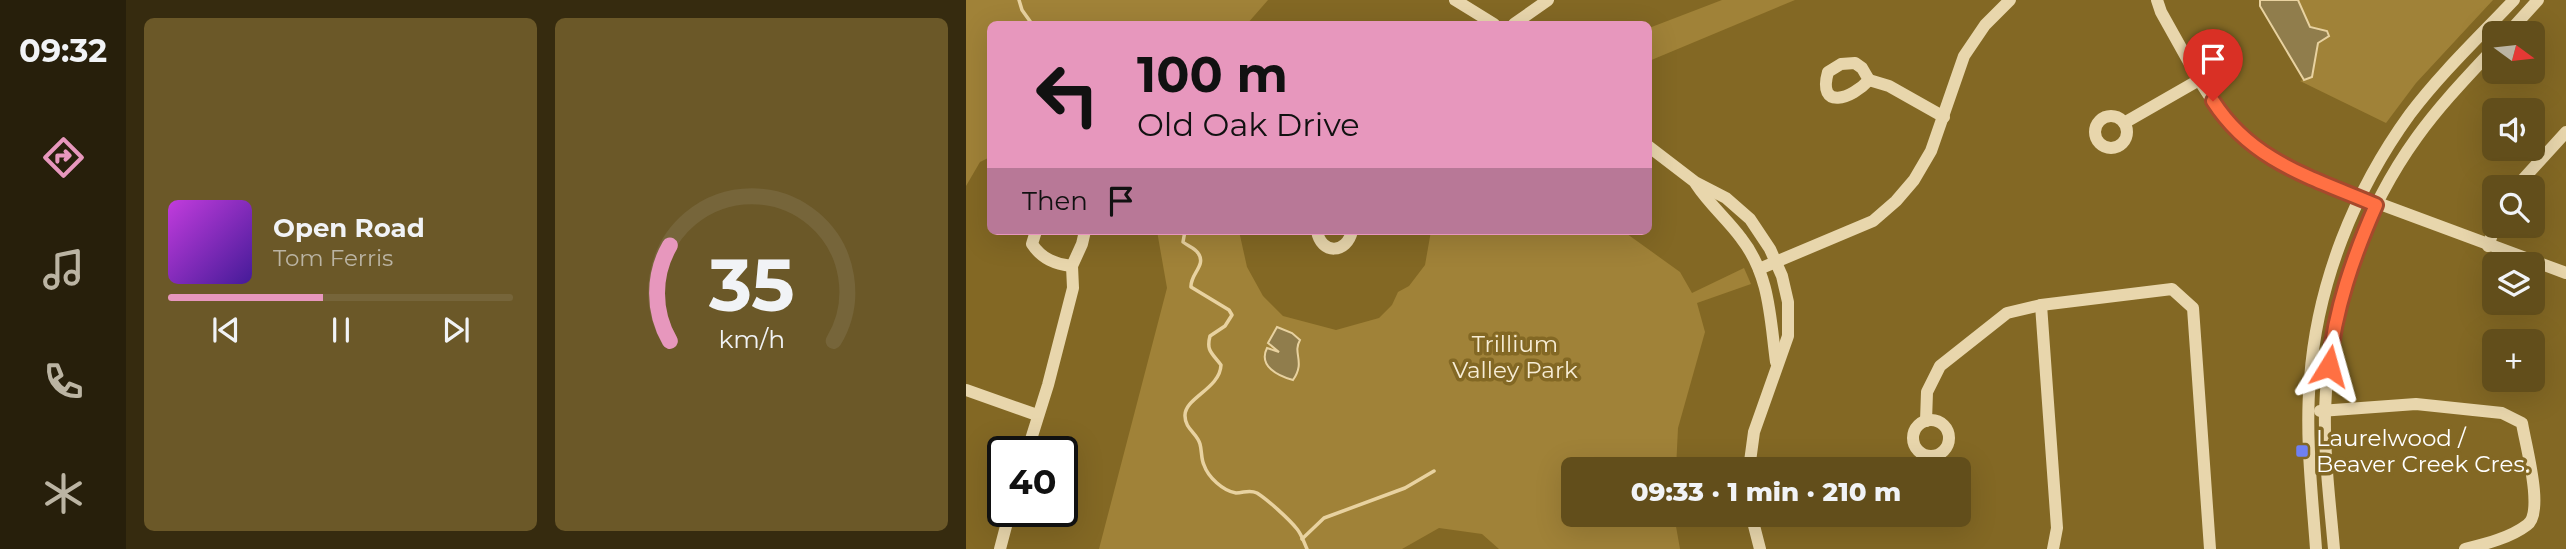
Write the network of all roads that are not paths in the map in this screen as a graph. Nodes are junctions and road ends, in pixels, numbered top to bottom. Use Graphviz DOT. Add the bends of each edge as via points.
graph roads {
  1 [pos="1455,0"];
  2 [pos="1548,0"];
  3 [pos="2010,0"];
  4 [pos="2157,0"];
  5 [pos="2514,0"];
  6 [pos="2538,0"];
  7 [pos="1489,21"];
  8 [pos="1518,21"];
  9 [pos="2519,21"];
  10 [pos="2482,61"];
  11 [pos="1869,80"];
  12 [pos="2199,80"];
  13 [pos="1944,117"];
  14 [pos="2124,123"];
  15 [pos="2566,132"];
  16 [pos="1652,149"];
  17 [pos="2527,175"];
  18 [pos="1695,182"];
  19 [pos="2359,197"];
  20 [pos="2376,205"];
  21 [pos="1035,235"];
  22 [pos="1084,235"];
  23 [pos="1319,235"];
  24 [pos="1351,235"];
  25 [pos="2491,238"];
  26 [pos="2488,246"];
  27 [pos="1777,262"];
  28 [pos="1072,266"];
  29 [pos="1759,269"];
  30 [pos="2566,273"];
  31 [pos="2041,305"];
  32 [pos="1776,366"];
  33 [pos="966,390"];
  34 [pos="2309,411"];
  35 [pos="2325,411"];
  36 [pos="1037,415"];
  37 [pos="1926,421"];
  38 [pos="1031,436"];
  39 [pos="1751,457"];
  40 [pos="1006,527"];
  41 [pos="1754,527"];
  42 [pos="1000,549"];
  43 [pos="1760,549"];
  44 [pos="2053,549"];
  45 [pos="2210,549"];
  46 [pos="2316,549"];
  47 [pos="2334,549"];
  48 [pos="2465,549"];
  1 -- 7 [label="street"];
  2 -- 8 [label="street"];
  3 -- 13 [label="street" via="1985,25 1964,57"];
  4 -- 12 [label="street"];
  5 -- 19 [label="street" via="2412,112"];
  6 -- 9 [label="street"];
  10 -- 20 [label="street" via="2417,136"];
  11 -- 13 [label="street"];
  12 -- 14 [label="street"];
  12 -- 19 [label="street" via="2227,123 2258,151"];
  13 -- 27 [label="street" via="1914,180 1873,221"];
  15 -- 17 [label="street"];
  16 -- 18 [label="street"];
  18 -- 27 [label="street" via="1726,198 1750,219"];
  18 -- 29 [label="street" via="1741,238"];
  19 -- 20 [label="street"];
  19 -- 34 [label="street" via="2325,293 2313,351"];
  20 -- 26 [label="street"];
  20 -- 35 [label="street" via="2343,290"];
  21 -- 28 [label="street" via="1032,244 1042,257"];
  22 -- 28 [label="street"];
  23 -- 24 [label="street" via="1330,248 1339,248"];
  25 -- 26 [label="street"];
  26 -- 30 [label="street"];
  27 -- 29 [label="street"];
  27 -- 32 [label="street" via="1788,302 1788,336"];
  28 -- 36 [label="street" via="1073,288"];
  29 -- 32 [label="street" via="1771,314"];
  31 -- 37 [label="street" via="2007,313 1940,366 1927,392"];
  31 -- 44 [label="street" via="2057,528"];
  31 -- 45 [label="street" via="2172,289 2193,308"];
  32 -- 39 [label="street"];
  33 -- 36 [label="street"];
  34 -- 35 [label="street"];
  34 -- 46 [label="street"];
  35 -- 47 [label="street"];
  35 -- 48 [label="street" via="2416,404 2502,412 2522,423 2536,503 2533,520 2488,543"];
  36 -- 38 [label="street"];
  40 -- 42 [label="street"];
  41 -- 43 [label="street"];
}
